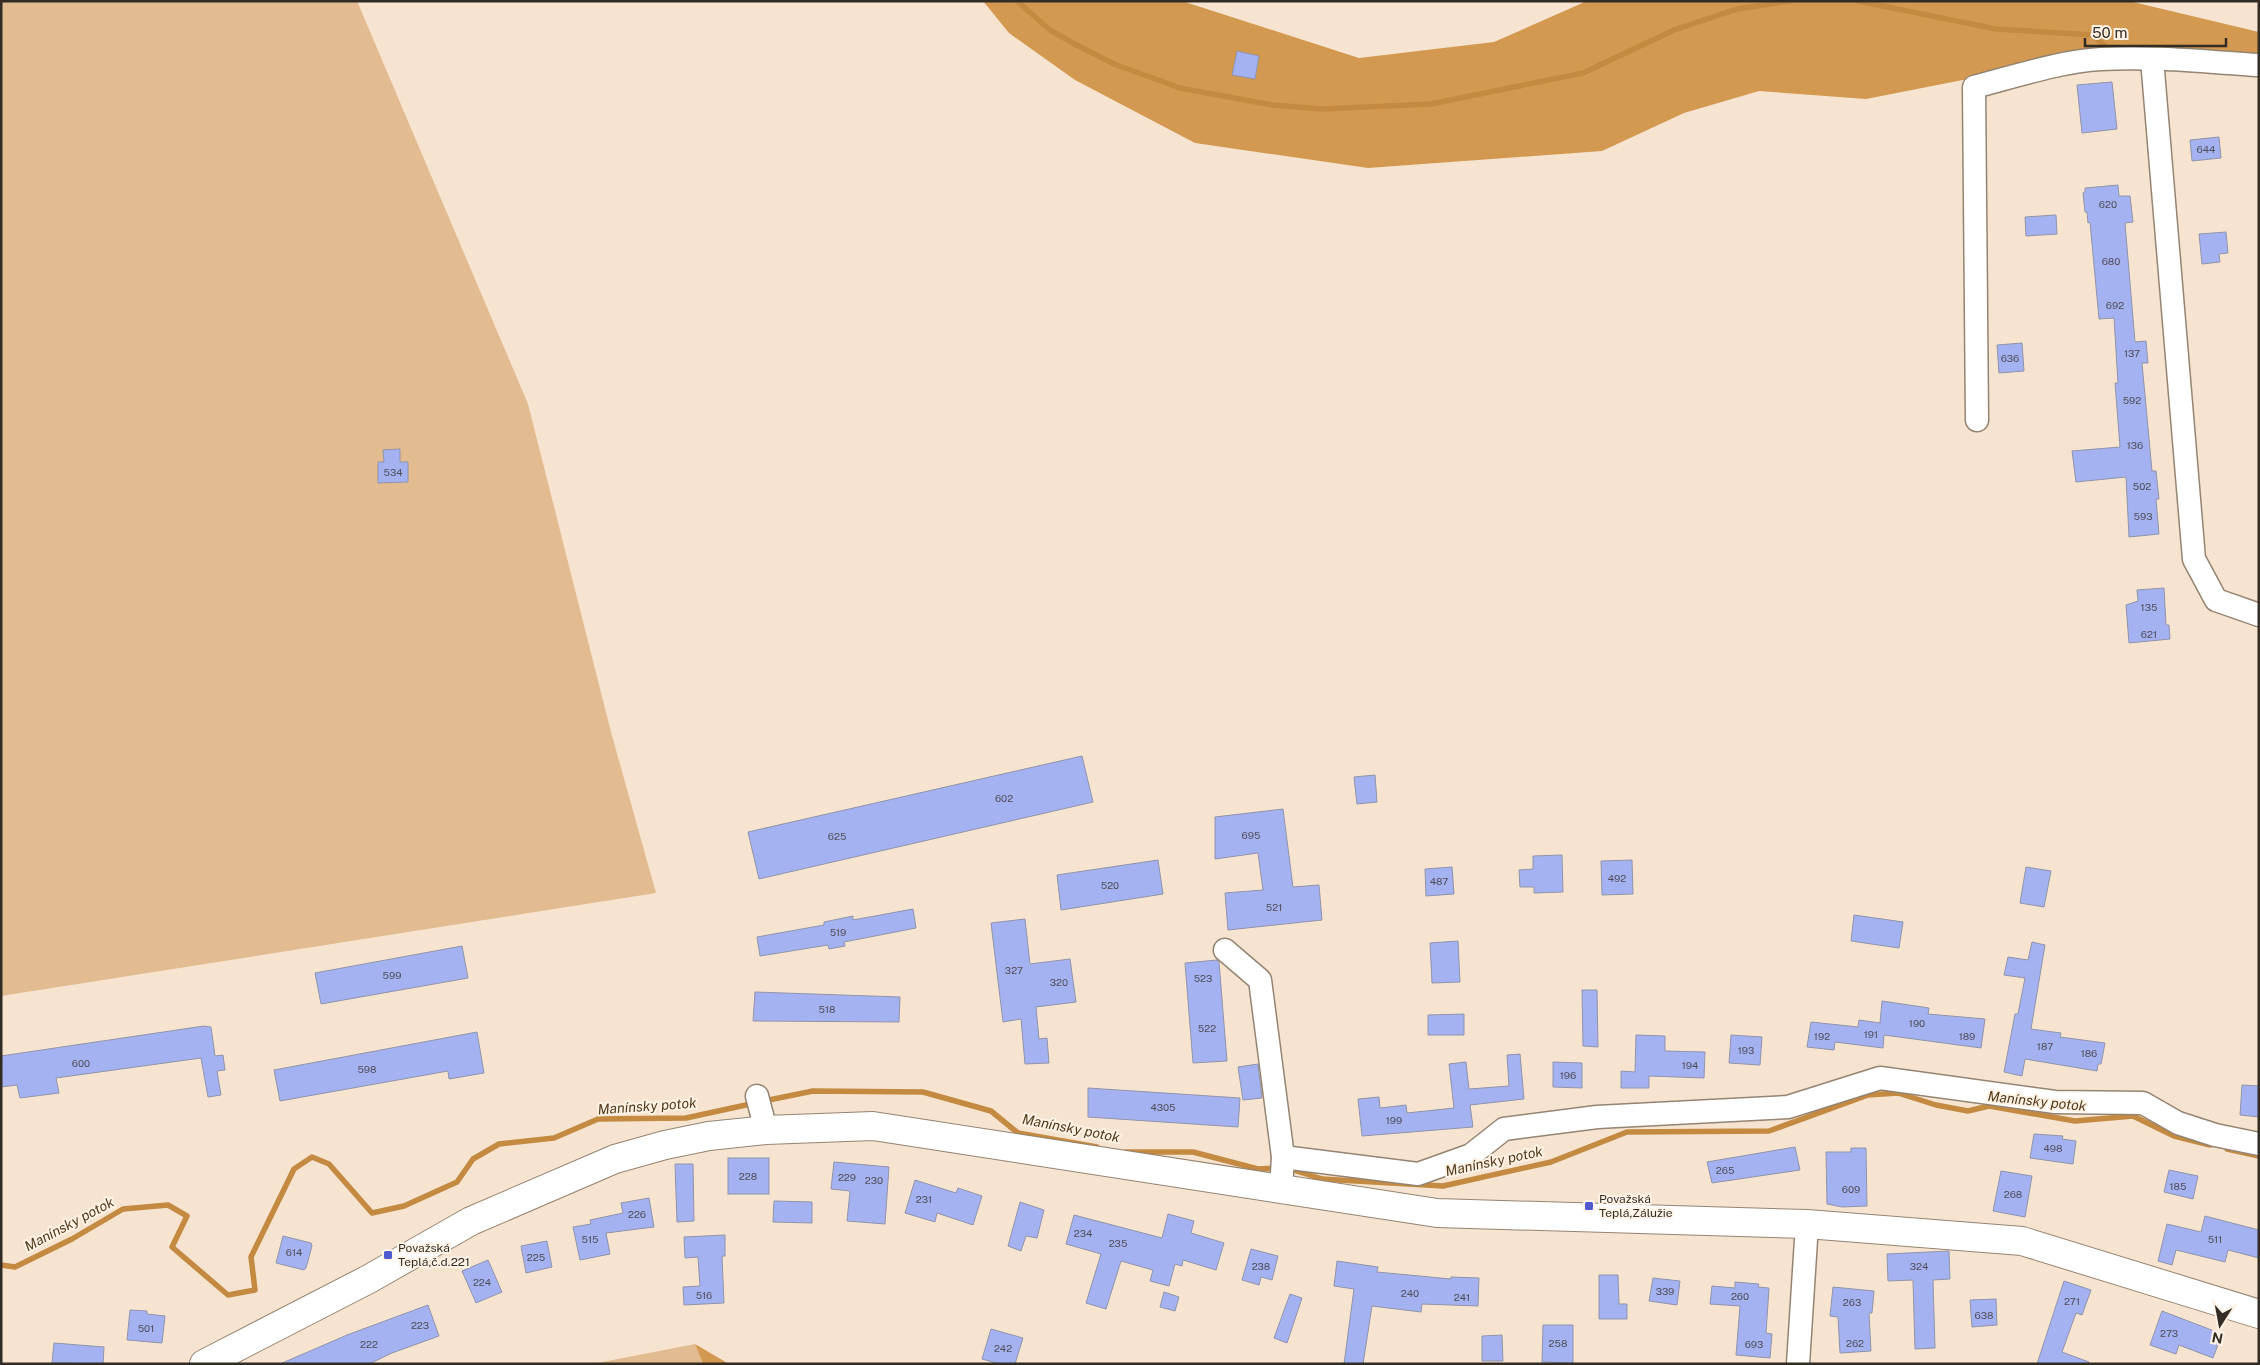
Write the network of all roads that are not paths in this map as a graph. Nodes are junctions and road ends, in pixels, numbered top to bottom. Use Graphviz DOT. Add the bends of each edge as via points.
graph roads {
  1 [pos="2152,59"];
  2 [pos="2259,65"];
  3 [pos="1976,420"];
  4 [pos="2259,615"];
  5 [pos="1225,950"];
  6 [pos="2259,1144"];
  7 [pos="1283,1158"];
  8 [pos="1281,1189"];
  9 [pos="1807,1224"];
  10 [pos="2259,1314"];
  11 [pos="204,1364"];
  12 [pos="1798,1364"];
  1 -- 2 [label="street"];
  1 -- 3 [label="street" via="2100,59 1974,87"];
  1 -- 4 [label="street" via="2194,560 2216,600"];
  5 -- 7 [label="street" via="1260,980"];
  6 -- 7 [label="street" via="2178,1123 2143,1103 2055,1102 1880,1078 1788,1107 1597,1116 1504,1129 1471,1155 1418,1174"];
  7 -- 8 [label="street"];
  8 -- 9 [label="street" via="1437,1213"];
  8 -- 11 [label="street" via="873,1126 761,1112 691,1140 615,1159 471,1221"];
  9 -- 10 [label="street" via="2022,1241"];
  9 -- 12 [label="street"];
}
